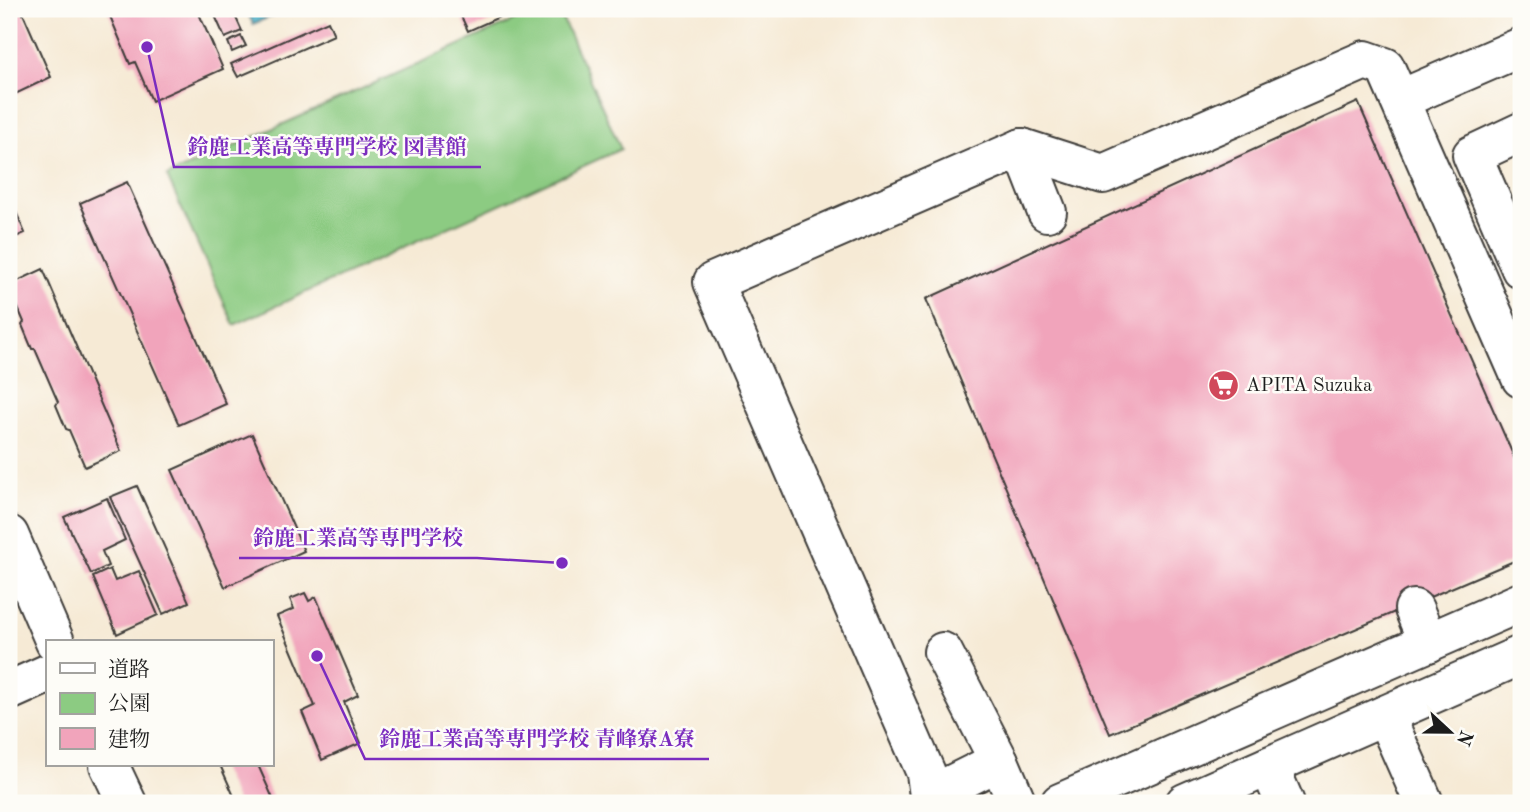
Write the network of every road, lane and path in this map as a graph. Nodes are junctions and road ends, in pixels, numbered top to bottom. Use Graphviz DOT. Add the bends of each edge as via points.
graph roads {
  1 [pos="1521,47"];
  2 [pos="1521,69"];
  3 [pos="1405,109"];
  4 [pos="1521,132"];
  5 [pos="1022,148"];
  6 [pos="1509,207"];
  7 [pos="1047,212"];
  8 [pos="1457,231"];
  9 [pos="1521,269"];
  10 [pos="1513,338"];
  11 [pos="1521,378"];
  12 [pos="9,535"];
  13 [pos="1521,602"];
  14 [pos="54,640"];
  15 [pos="943,652"];
  16 [pos="1521,655"];
  17 [pos="46,674"];
  18 [pos="9,691"];
  19 [pos="1385,715"];
  20 [pos="999,761"];
  21 [pos="109,766"];
  22 [pos="1269,766"];
  23 [pos="924,801"];
  24 [pos="127,803"];
  25 [pos="1017,803"];
  26 [pos="1060,803"];
  27 [pos="1185,803"];
  28 [pos="1285,803"];
  29 [pos="1423,803"];
  1 -- 3 [label="street"];
  2 -- 3 [label="street"];
  3 -- 5 [label="street" via="1385,67 1365,60 1103,174"];
  3 -- 8 [label="street"];
  4 -- 6 [label="street" via="1472,155"];
  5 -- 7 [label="street"];
  5 -- 23 [label="street" via="713,282 926,773"];
  6 -- 8 [label="street"];
  6 -- 9 [label="street"];
  8 -- 10 [label="street"];
  10 -- 11 [label="street"];
  12 -- 14 [label="street"];
  13 -- 26 [label="street" via="1421,626 1228,712 1118,766"];
  15 -- 20 [label="street"];
  16 -- 19 [label="street"];
  17 -- 18 [label="street"];
  19 -- 22 [label="street"];
  19 -- 29 [label="street"];
  20 -- 23 [label="street"];
  20 -- 25 [label="street"];
  21 -- 24 [label="street"];
  22 -- 27 [label="street"];
  22 -- 28 [label="street"];
}
